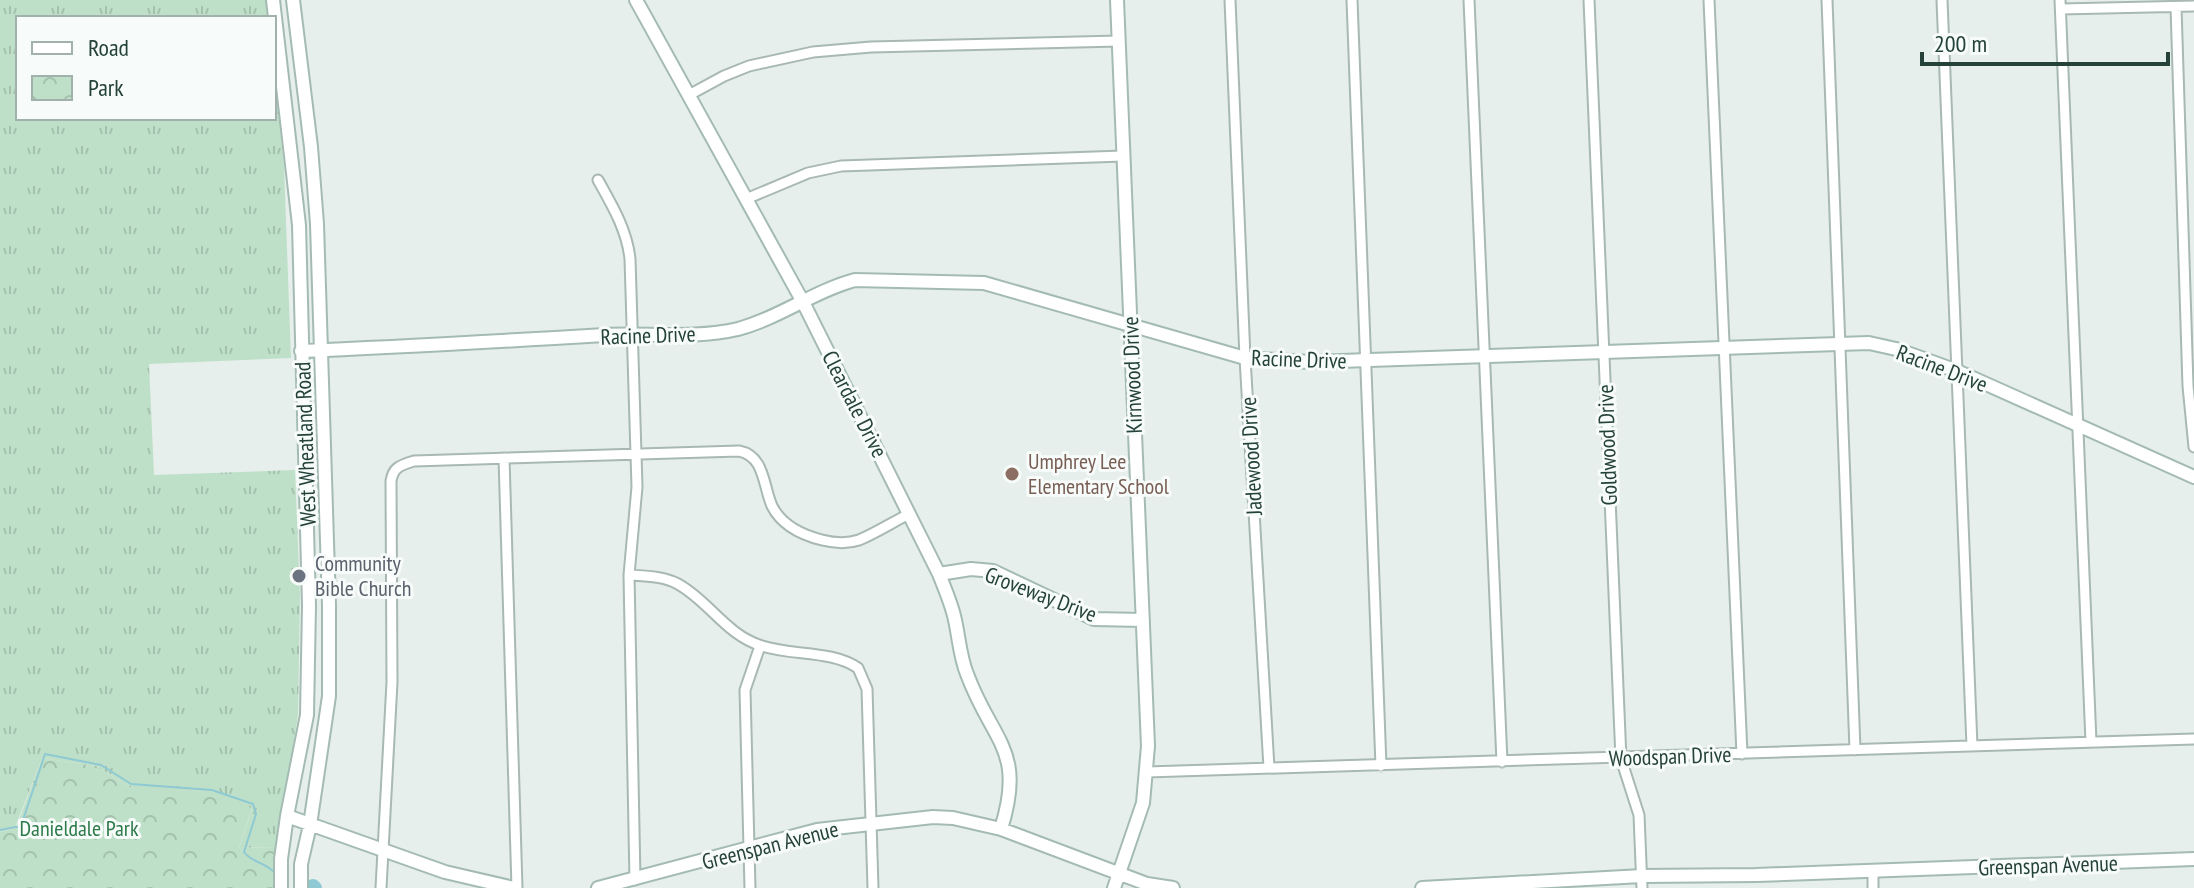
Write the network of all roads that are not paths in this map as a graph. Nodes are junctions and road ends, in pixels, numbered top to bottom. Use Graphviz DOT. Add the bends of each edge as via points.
graph roads {
  1 [pos="293,0"];
  2 [pos="636,0"];
  3 [pos="1117,0"];
  4 [pos="1230,0"];
  5 [pos="1352,0"];
  6 [pos="1469,0"];
  7 [pos="1589,0"];
  8 [pos="1709,0"];
  9 [pos="1827,0"];
  10 [pos="1942,0"];
  11 [pos="2060,5"];
  12 [pos="2194,6"];
  13 [pos="2176,7"];
  14 [pos="276,22"];
  15 [pos="297,36"];
  16 [pos="278,37"];
  17 [pos="1119,41"];
  18 [pos="689,95"];
  19 [pos="1123,156"];
  20 [pos="598,180"];
  21 [pos="746,199"];
  22 [pos="317,224"];
  23 [pos="299,225"];
  24 [pos="803,302"];
  25 [pos="1130,326"];
  26 [pos="632,334"];
  27 [pos="1840,344"];
  28 [pos="1724,348"];
  29 [pos="320,350"];
  30 [pos="301,351"];
  31 [pos="1603,352"];
  32 [pos="1484,356"];
  33 [pos="1245,358"];
  34 [pos="1364,360"];
  35 [pos="1957,371"];
  36 [pos="2078,426"];
  37 [pos="2194,447"];
  38 [pos="637,453"];
  39 [pos="306,454"];
  40 [pos="325,454"];
  41 [pos="504,458"];
  42 [pos="2194,477"];
  43 [pos="909,514"];
  44 [pos="939,574"];
  45 [pos="629,575"];
  46 [pos="1143,620"];
  47 [pos="760,646"];
  48 [pos="2194,739"];
  49 [pos="2091,742"];
  50 [pos="1972,746"];
  51 [pos="1855,750"];
  52 [pos="1742,754"];
  53 [pos="1621,759"];
  54 [pos="1502,762"];
  55 [pos="1381,766"];
  56 [pos="1269,768"];
  57 [pos="1147,772"];
  58 [pos="287,816"];
  59 [pos="871,823"];
  60 [pos="310,825"];
  61 [pos="1001,829"];
  62 [pos="749,848"];
  63 [pos="383,849"];
  64 [pos="2194,859"];
  65 [pos="1873,871"];
  66 [pos="1119,874"];
  67 [pos="635,880"];
  68 [pos="1642,882"];
  69 [pos="1757,882"];
  70 [pos="1516,886"];
  71 [pos="281,888"];
  72 [pos="301,888"];
  73 [pos="381,888"];
  74 [pos="516,888"];
  75 [pos="598,888"];
  76 [pos="750,888"];
  77 [pos="873,888"];
  78 [pos="1114,888"];
  79 [pos="1173,888"];
  80 [pos="1422,888"];
  81 [pos="1873,888"];
  1 -- 15 [label="street, West Wheatland Road"];
  2 -- 18 [label="street, Cleardale Drive"];
  3 -- 17 [label="street, Kirnwood Drive"];
  4 -- 33 [label="street, Jadewood Drive"];
  5 -- 34 [label="street"];
  6 -- 32 [label="street"];
  7 -- 31 [label="street, Goldwood Drive"];
  8 -- 28 [label="street"];
  9 -- 27 [label="street"];
  10 -- 35 [label="street"];
  11 -- 13 [label="street"];
  11 -- 36 [label="street"];
  12 -- 13 [label="street"];
  13 -- 37 [label="street"];
  14 -- 16 [label="street, West Wheatland Road"];
  15 -- 16 [label="street"];
  15 -- 22 [label="street, West Wheatland Road"];
  16 -- 23 [label="street, West Wheatland Road"];
  17 -- 18 [label="street" via="813,52 749,66"];
  17 -- 19 [label="street, Kirnwood Drive"];
  18 -- 21 [label="street, Cleardale Drive"];
  19 -- 21 [label="street" via="841,166 808,173"];
  19 -- 25 [label="street, Kirnwood Drive"];
  20 -- 26 [label="street" via="629,248"];
  21 -- 24 [label="street, Cleardale Drive"];
  22 -- 23 [label="street"];
  22 -- 29 [label="street, West Wheatland Road"];
  23 -- 30 [label="street, West Wheatland Road"];
  24 -- 25 [label="street, Racine Drive" via="855,280 984,283"];
  24 -- 26 [label="street, Racine Drive" via="736,329"];
  24 -- 43 [label="street, Cleardale Drive"];
  25 -- 33 [label="street, Racine Drive"];
  25 -- 46 [label="street, Kirnwood Drive"];
  26 -- 29 [label="street, Racine Drive"];
  26 -- 38 [label="street"];
  27 -- 28 [label="street, Racine Drive"];
  27 -- 35 [label="street, Racine Drive" via="1896,349"];
  27 -- 51 [label="street"];
  28 -- 31 [label="street, Racine Drive"];
  28 -- 52 [label="street"];
  29 -- 30 [label="street, Racine Drive"];
  29 -- 40 [label="street, West Wheatland Road"];
  30 -- 39 [label="street, West Wheatland Road"];
  31 -- 32 [label="street, Racine Drive"];
  31 -- 53 [label="street, Goldwood Drive"];
  32 -- 34 [label="street, Racine Drive"];
  32 -- 54 [label="street"];
  33 -- 34 [label="street, Racine Drive" via="1302,363"];
  33 -- 56 [label="street, Jadewood Drive"];
  34 -- 55 [label="street"];
  35 -- 36 [label="street, Racine Drive"];
  35 -- 50 [label="street"];
  36 -- 42 [label="street, Racine Drive"];
  36 -- 49 [label="street"];
  38 -- 41 [label="street"];
  38 -- 43 [label="street" via="748,453 760,468 780,517 801,534 829,541 859,540"];
  38 -- 45 [label="street"];
  39 -- 40 [label="street"];
  39 -- 58 [label="street, West Wheatland Road" via="307,715"];
  40 -- 60 [label="street, West Wheatland Road" via="329,696"];
  41 -- 63 [label="street" via="414,461 396,469 391,481 392,682"];
  41 -- 74 [label="street"];
  43 -- 44 [label="street, Cleardale Drive"];
  44 -- 46 [label="street, Groveway Drive" via="993,571 1094,619"];
  44 -- 61 [label="street, Cleardale Drive" via="967,675 1011,771 1010,801"];
  45 -- 47 [label="street" via="675,582 721,622"];
  45 -- 67 [label="street"];
  46 -- 57 [label="street, Kirnwood Drive"];
  47 -- 59 [label="street" via="837,659 858,668 867,689"];
  47 -- 62 [label="street" via="745,690"];
  48 -- 49 [label="street, Woodspan Drive"];
  49 -- 50 [label="street, Woodspan Drive"];
  50 -- 51 [label="street, Woodspan Drive"];
  51 -- 52 [label="street, Woodspan Drive"];
  52 -- 53 [label="street, Woodspan Drive"];
  53 -- 54 [label="street, Woodspan Drive"];
  53 -- 68 [label="street, Goldwood Drive" via="1639,815"];
  54 -- 55 [label="street, Woodspan Drive"];
  55 -- 56 [label="street, Woodspan Drive"];
  56 -- 57 [label="street, Woodspan Drive"];
  57 -- 66 [label="street, Kirnwood Drive" via="1138,820"];
  58 -- 60 [label="street"];
  58 -- 71 [label="street, West Wheatland Road"];
  59 -- 61 [label="street, Greenspan Avenue" via="933,817"];
  59 -- 62 [label="street, Greenspan Avenue"];
  59 -- 77 [label="street"];
  60 -- 63 [label="street"];
  60 -- 72 [label="street, West Wheatland Road"];
  61 -- 66 [label="street, Greenspan Avenue"];
  62 -- 67 [label="street, Greenspan Avenue"];
  62 -- 76 [label="street"];
  63 -- 73 [label="street"];
  63 -- 74 [label="street" via="460,877"];
  64 -- 65 [label="street, Greenspan Avenue"];
  65 -- 69 [label="street, Greenspan Avenue"];
  65 -- 81 [label="street"];
  66 -- 78 [label="street, Kirnwood Drive"];
  66 -- 79 [label="street, Greenspan Avenue"];
  67 -- 75 [label="street, Greenspan Avenue"];
  68 -- 69 [label="street, Greenspan Avenue"];
  68 -- 70 [label="street, Greenspan Avenue"];
  70 -- 80 [label="street, Greenspan Avenue"];
}
